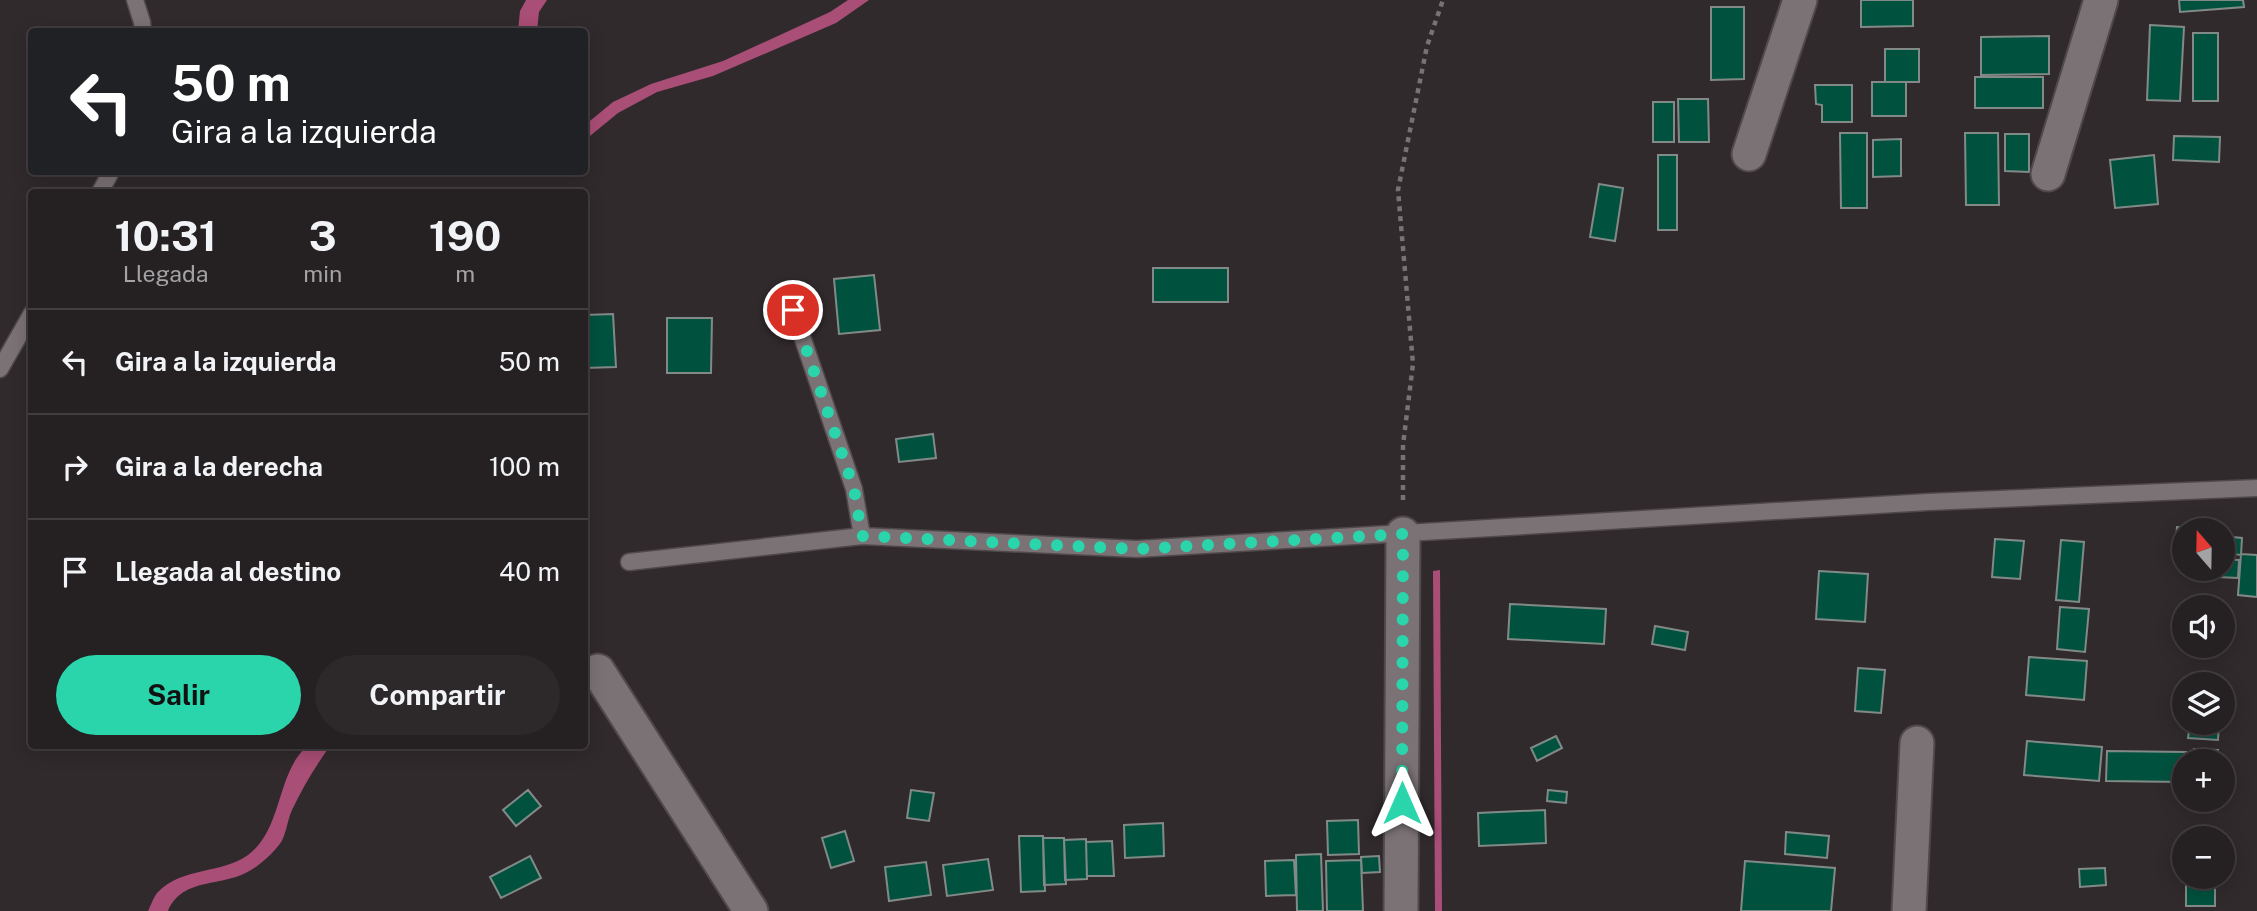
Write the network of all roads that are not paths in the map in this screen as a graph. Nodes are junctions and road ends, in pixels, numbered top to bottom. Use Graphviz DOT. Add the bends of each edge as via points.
graph roads {
  1 [pos="135,0"];
  2 [pos="1800,0"];
  3 [pos="2101,0"];
  4 [pos="143,28"];
  5 [pos="1749,154"];
  6 [pos="2048,174"];
  7 [pos="793,310"];
  8 [pos="28,320"];
  9 [pos="0,369"];
  10 [pos="2257,488"];
  11 [pos="1403,534"];
  12 [pos="862,536"];
  13 [pos="629,562"];
  14 [pos="598,671"];
  15 [pos="1917,743"];
  16 [pos="751,911"];
  17 [pos="1401,911"];
  18 [pos="1909,911"];
  1 -- 4 [label="lane"];
  2 -- 5 [label="street"];
  3 -- 6 [label="street"];
  7 -- 12 [label="lane" via="854,489"];
  8 -- 9 [label="lane"];
  10 -- 11 [label="lane" via="1928,502"];
  11 -- 12 [label="lane" via="1137,549"];
  11 -- 17 [label="street"];
  12 -- 13 [label="lane"];
  14 -- 16 [label="street"];
  15 -- 18 [label="street"];
}
